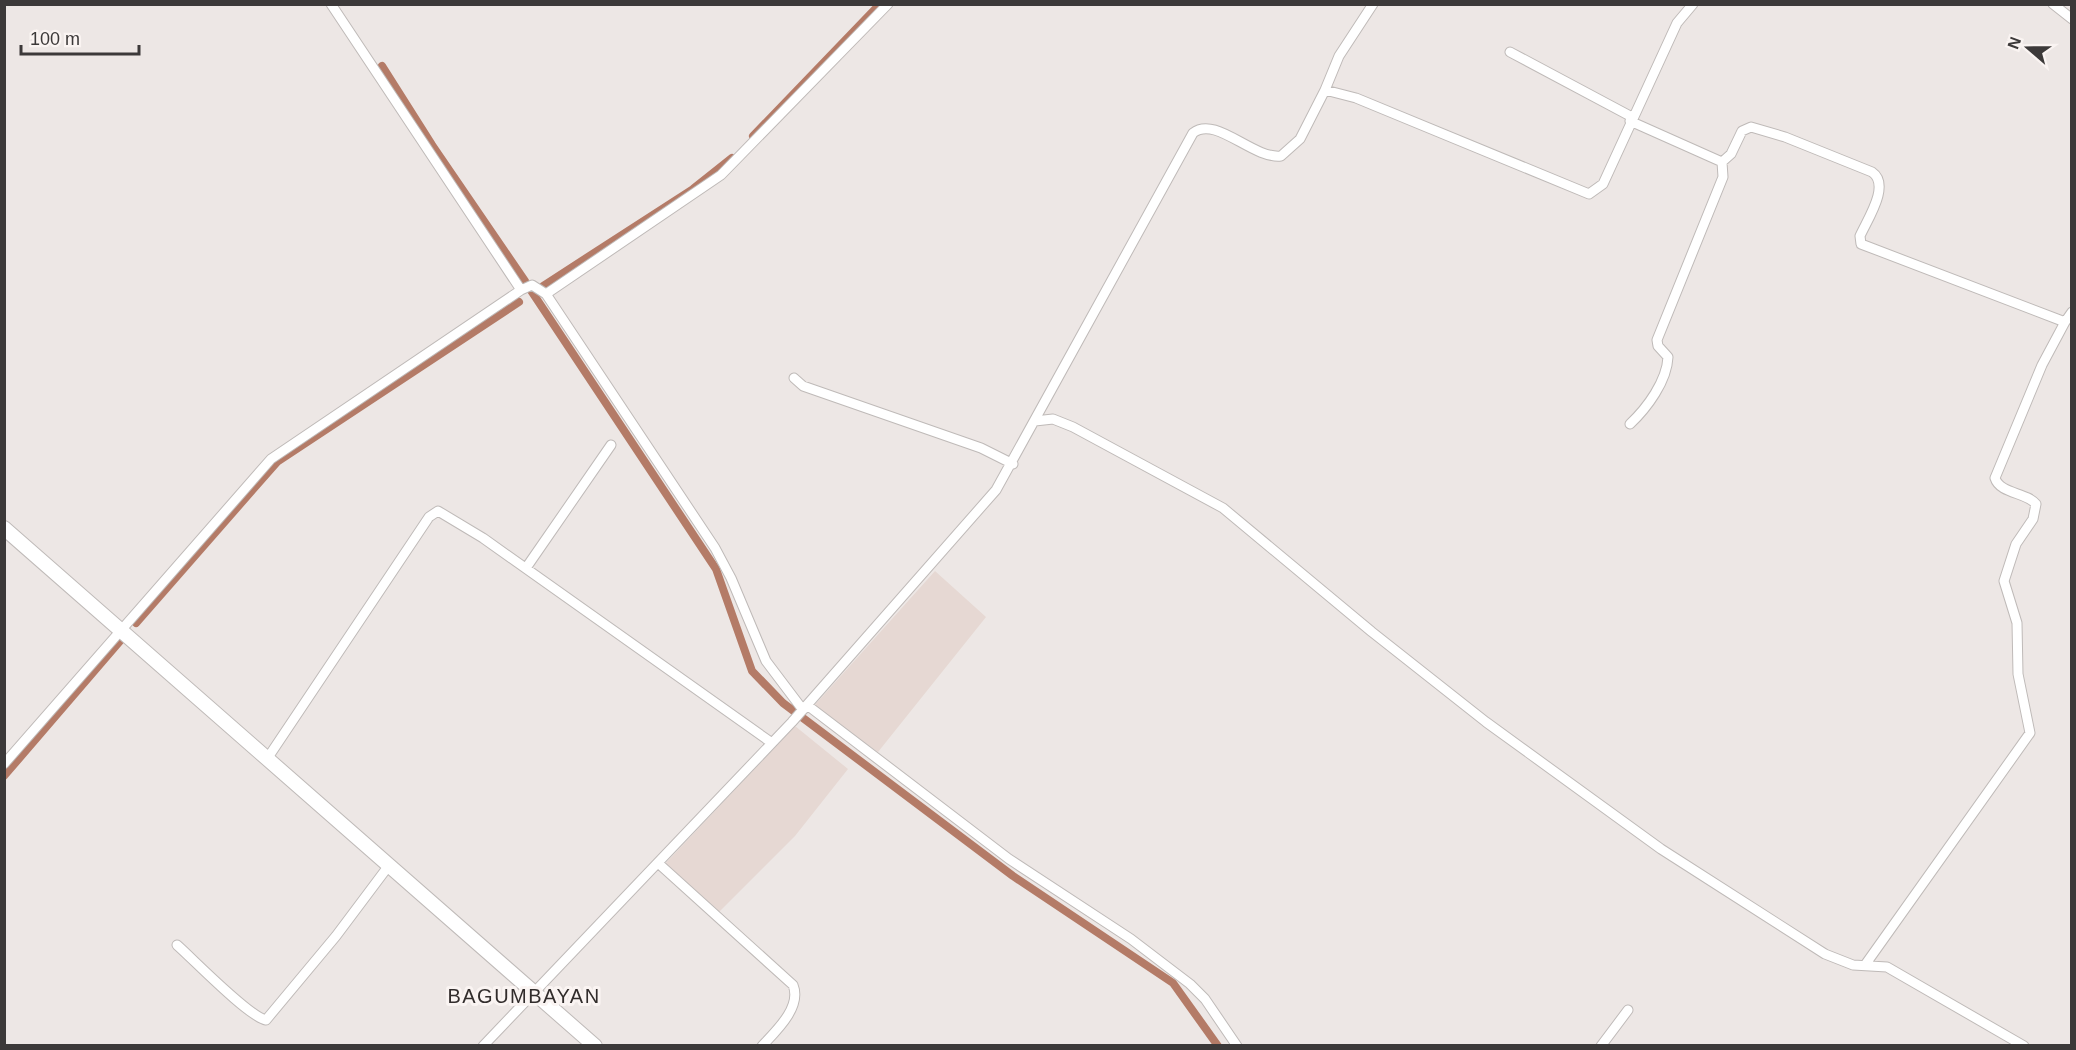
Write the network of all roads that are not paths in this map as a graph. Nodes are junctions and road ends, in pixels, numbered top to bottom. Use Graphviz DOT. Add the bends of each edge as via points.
graph roads {
  1 [pos="332,4"];
  2 [pos="888,4"];
  3 [pos="1373,4"];
  4 [pos="1693,4"];
  5 [pos="2053,4"];
  6 [pos="2072,19"];
  7 [pos="1510,52"];
  8 [pos="1325,90"];
  9 [pos="1631,119"];
  10 [pos="1722,162"];
  11 [pos="521,290"];
  12 [pos="546,294"];
  13 [pos="2072,312"];
  14 [pos="2065,322"];
  15 [pos="794,378"];
  16 [pos="1044,406"];
  17 [pos="1053,419"];
  18 [pos="1035,421"];
  19 [pos="1630,424"];
  20 [pos="611,445"];
  21 [pos="1012,464"];
  22 [pos="4,528"];
  23 [pos="526,568"];
  24 [pos="120,630"];
  25 [pos="803,709"];
  26 [pos="772,743"];
  27 [pos="267,759"];
  28 [pos="4,764"];
  29 [pos="658,863"];
  30 [pos="390,864"];
  31 [pos="177,945"];
  32 [pos="1865,964"];
  33 [pos="533,994"];
  34 [pos="1628,1010"];
  35 [pos="483,1046"];
  36 [pos="595,1046"];
  37 [pos="762,1046"];
  38 [pos="1237,1046"];
  39 [pos="1601,1046"];
  40 [pos="2024,1046"];
  1 -- 11 [label="street"];
  2 -- 12 [label="street" via="722,175"];
  3 -- 8 [label="street" via="1340,56"];
  4 -- 9 [label="street" via="1677,23"];
  5 -- 6 [label="street"];
  7 -- 9 [label="street"];
  8 -- 9 [label="street" via="1356,98 1585,194 1594,193 1603,184"];
  8 -- 16 [label="street" via="1300,139 1281,156 1261,155 1214,129 1193,133"];
  9 -- 10 [label="street"];
  10 -- 14 [label="street" via="1731,154 1742,131 1751,127 1872,172 1880,183 1879,191 1860,236 1861,244"];
  10 -- 19 [label="street" via="1723,177 1657,340 1668,357 1666,368 1647,405"];
  11 -- 12 [label="street" via="532,285"];
  11 -- 24 [label="street" via="271,459"];
  12 -- 25 [label="street" via="715,548 766,661"];
  13 -- 14 [label="street"];
  14 -- 32 [label="street" via="2042,365 1995,478 2000,486 2036,504 2004,580 2017,623 2017,668 2030,733"];
  15 -- 21 [label="street" via="803,386 981,448"];
  16 -- 17 [label="street"];
  16 -- 18 [label="street"];
  17 -- 18 [label="street"];
  17 -- 32 [label="street" via="1223,508 1486,722 1661,849 1825,954 1845,964"];
  18 -- 21 [label="street"];
  20 -- 23 [label="street"];
  21 -- 25 [label="street" via="960,534"];
  22 -- 24 [label="main road"];
  23 -- 26 [label="street"];
  23 -- 27 [label="street" via="444,513 434,512"];
  24 -- 27 [label="main road"];
  24 -- 28 [label="street"];
  25 -- 26 [label="street"];
  25 -- 38 [label="street" via="1008,859 1131,939 1190,984"];
  26 -- 29 [label="street"];
  27 -- 30 [label="main road"];
  29 -- 33 [label="street"];
  29 -- 37 [label="street" via="793,985 795,1000 791,1010"];
  30 -- 31 [label="street" via="266,1020 258,1018"];
  30 -- 33 [label="main road"];
  32 -- 40 [label="street" via="1887,967"];
  33 -- 35 [label="street"];
  33 -- 36 [label="main road"];
  34 -- 39 [label="street"];
}
